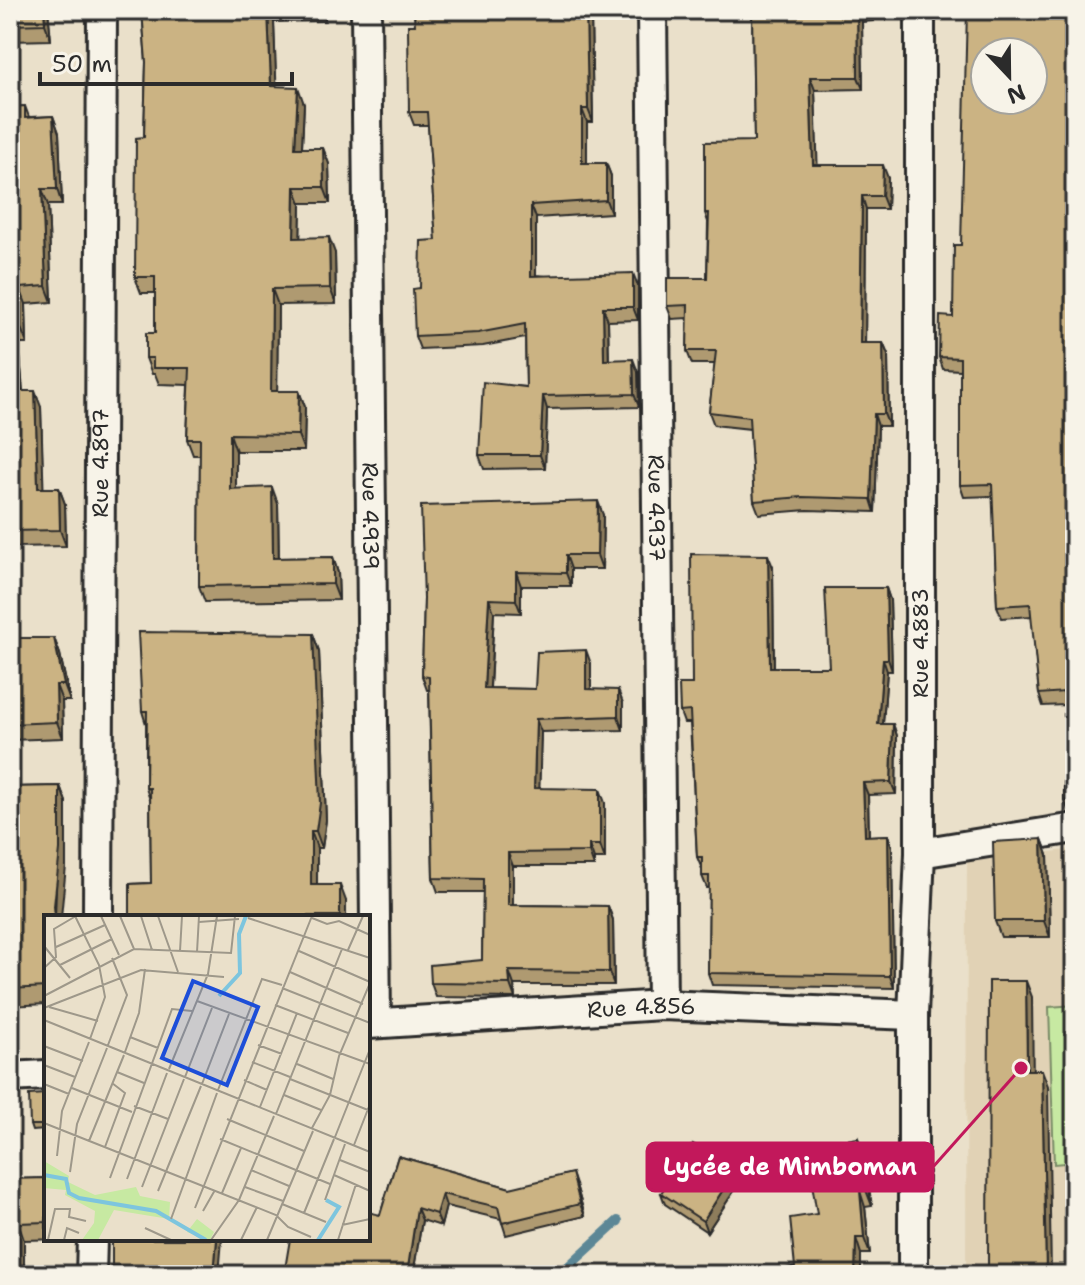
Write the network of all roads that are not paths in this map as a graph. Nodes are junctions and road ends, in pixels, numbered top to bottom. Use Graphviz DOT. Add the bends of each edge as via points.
graph roads {
  1 [pos="102,10"];
  2 [pos="366,10"];
  3 [pos="652,10"];
  4 [pos="920,10"];
  5 [pos="1075,828"];
  6 [pos="920,853"];
  7 [pos="98,915"];
  8 [pos="662,1005"];
  9 [pos="913,1015"];
  10 [pos="372,1024"];
  11 [pos="44,1075"];
  12 [pos="10,1077"];
  13 [pos="92,1241"];
  14 [pos="91,1275"];
  15 [pos="913,1275"];
  1 -- 7 [label="street, Rue 4.897"];
  2 -- 10 [label="street, Rue 4.939"];
  3 -- 8 [label="street, Rue 4.937"];
  4 -- 6 [label="street, Rue 4.883"];
  5 -- 6 [label="street"];
  6 -- 9 [label="street, Rue 4.883"];
  8 -- 9 [label="street, Rue 4.856"];
  8 -- 10 [label="street, Rue 4.856"];
  9 -- 15 [label="street, Rue 4.883"];
  11 -- 12 [label="street"];
  13 -- 14 [label="street"];
}
